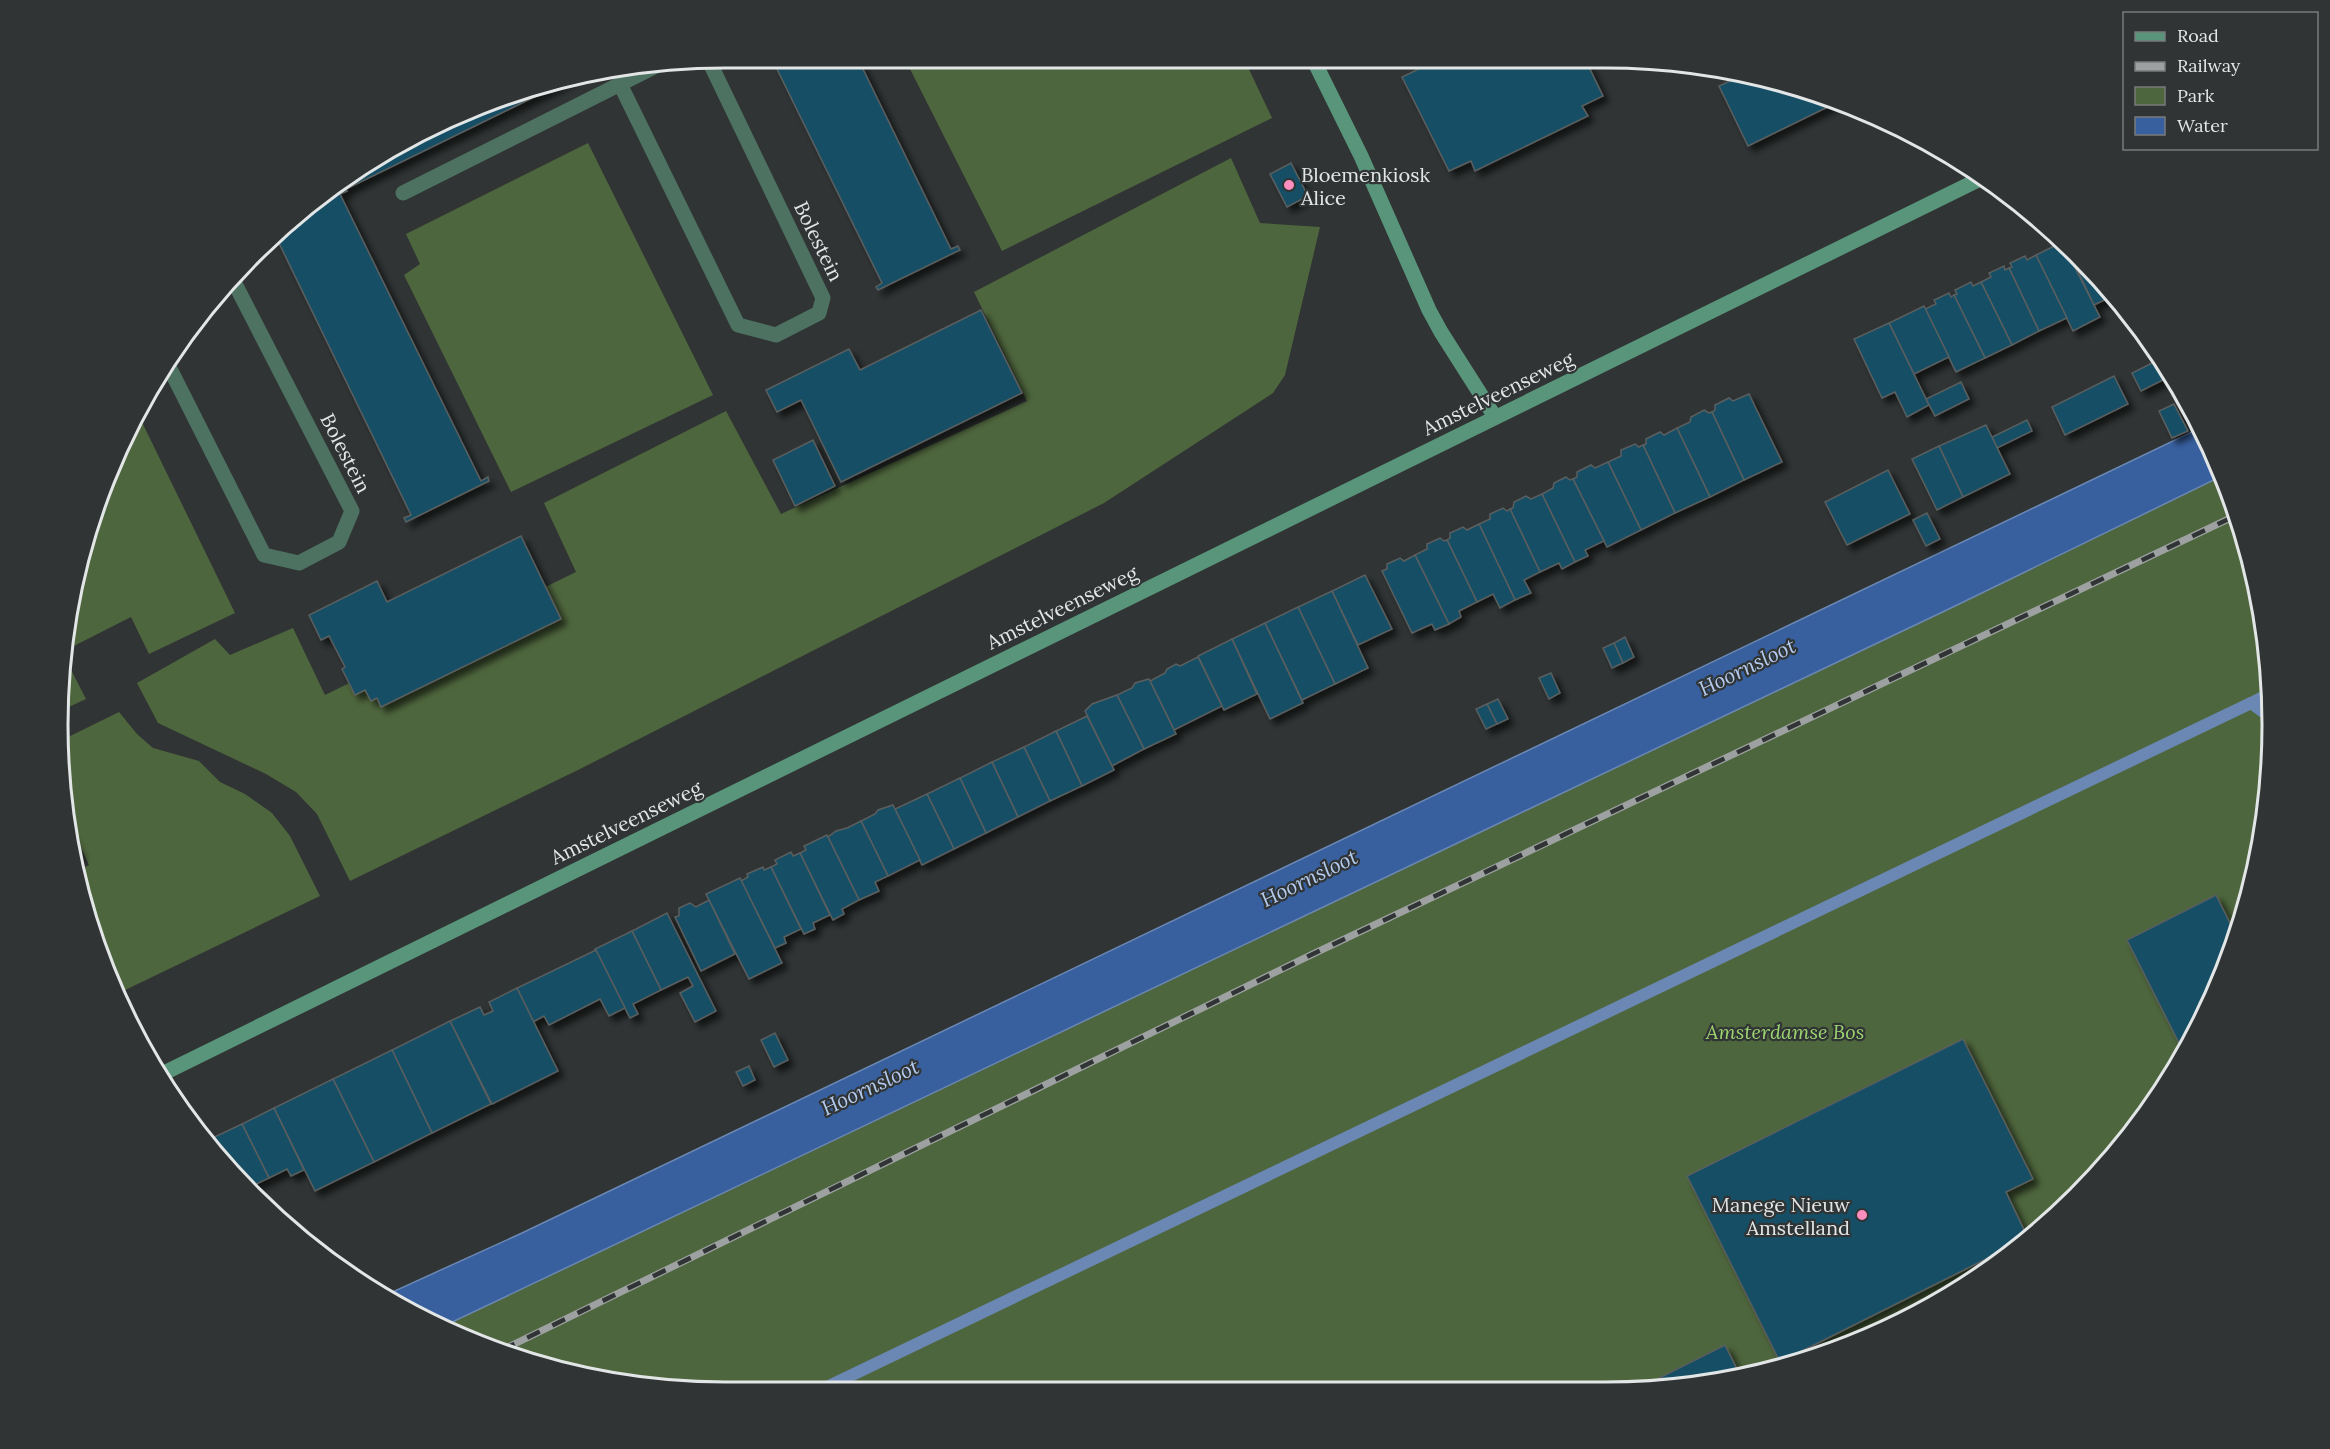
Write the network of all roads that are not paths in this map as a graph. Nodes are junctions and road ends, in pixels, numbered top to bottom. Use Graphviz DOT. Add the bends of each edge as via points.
graph roads {
  1 [pos="713,68"];
  2 [pos="1317,68"];
  3 [pos="643,73"];
  4 [pos="620,84"];
  5 [pos="1975,181"];
  6 [pos="403,193"];
  7 [pos="236,286"];
  8 [pos="171,371"];
  9 [pos="1495,417"];
  10 [pos="167,1072"];
  1 -- 4 [label="street, Bolestein" via="823,298 819,313 776,335 738,325"];
  2 -- 9 [label="main road" via="1429,310"];
  3 -- 4 [label="street"];
  4 -- 6 [label="street"];
  5 -- 9 [label="main road, Amstelveenseweg"];
  7 -- 8 [label="street, Bolestein" via="352,511 339,542 299,563 264,555"];
  9 -- 10 [label="main road, Amstelveenseweg"];
}
